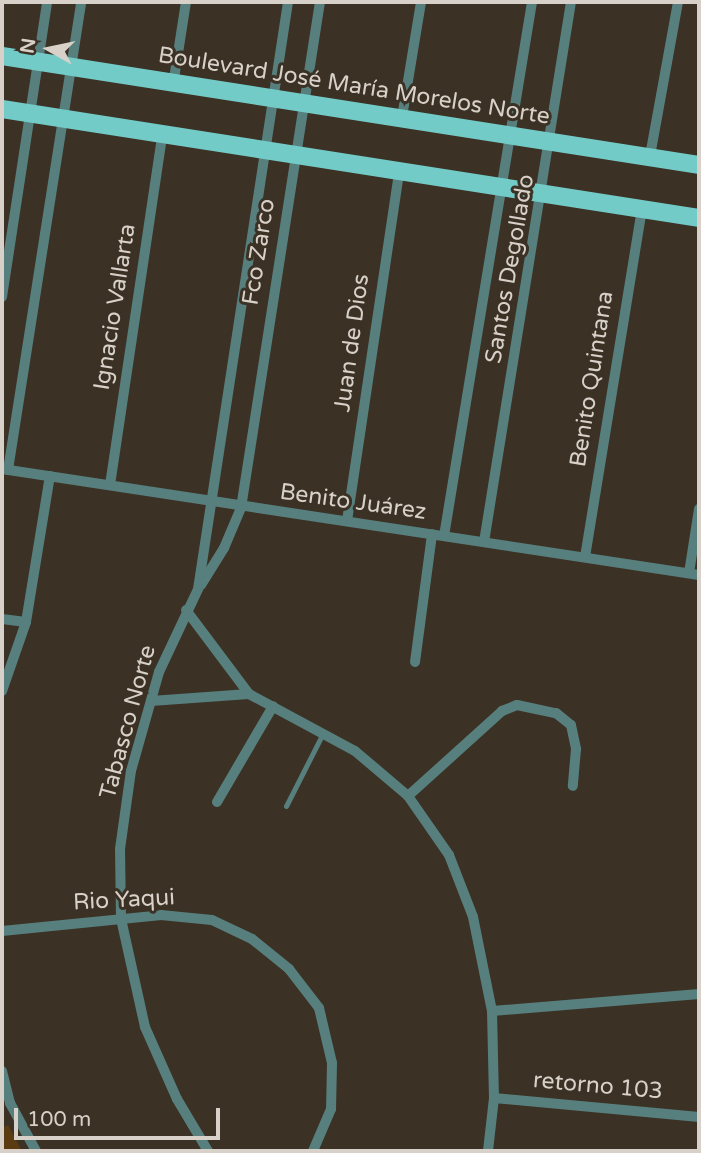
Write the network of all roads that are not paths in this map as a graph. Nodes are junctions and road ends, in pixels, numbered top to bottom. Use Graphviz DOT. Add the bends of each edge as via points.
graph roads {
  1 [pos="47,2"];
  2 [pos="81,2"];
  3 [pos="186,2"];
  4 [pos="288,2"];
  5 [pos="320,2"];
  6 [pos="421,2"];
  7 [pos="532,2"];
  8 [pos="571,2"];
  9 [pos="678,2"];
  10 [pos="2,56"];
  11 [pos="38,62"];
  12 [pos="71,67"];
  13 [pos="173,85"];
  14 [pos="272,98"];
  15 [pos="304,104"];
  16 [pos="2,109"];
  17 [pos="30,114"];
  18 [pos="402,117"];
  19 [pos="63,119"];
  20 [pos="511,134"];
  21 [pos="162,135"];
  22 [pos="552,141"];
  23 [pos="264,151"];
  24 [pos="295,156"];
  25 [pos="650,156"];
  26 [pos="699,165"];
  27 [pos="399,171"];
  28 [pos="502,187"];
  29 [pos="544,193"];
  30 [pos="642,208"];
  31 [pos="699,218"];
  32 [pos="2,297"];
  33 [pos="5,469"];
  34 [pos="50,476"];
  35 [pos="110,485"];
  36 [pos="209,503"];
  37 [pos="242,508"];
  38 [pos="699,509"];
  39 [pos="347,521"];
  40 [pos="432,534"];
  41 [pos="444,536"];
  42 [pos="484,542"];
  43 [pos="585,557"];
  44 [pos="694,574"];
  45 [pos="198,589"];
  46 [pos="186,610"];
  47 [pos="2,619"];
  48 [pos="26,622"];
  49 [pos="415,662"];
  50 [pos="2,691"];
  51 [pos="249,694"];
  52 [pos="151,701"];
  53 [pos="273,706"];
  54 [pos="323,733"];
  55 [pos="573,786"];
  56 [pos="408,796"];
  57 [pos="217,802"];
  58 [pos="286,806"];
  59 [pos="121,919"];
  60 [pos="2,931"];
  61 [pos="699,994"];
  62 [pos="492,1011"];
  63 [pos="2,1071"];
  64 [pos="494,1098"];
  65 [pos="6,1107"];
  66 [pos="699,1117"];
  67 [pos="36,1151"];
  68 [pos="208,1151"];
  69 [pos="313,1151"];
  70 [pos="488,1151"];
  1 -- 11 [label="street"];
  2 -- 12 [label="street"];
  3 -- 13 [label="street"];
  4 -- 14 [label="street, Fco Zarco"];
  5 -- 15 [label="street, Fco Zarco"];
  6 -- 18 [label="street"];
  7 -- 20 [label="street, Santos Degollado"];
  8 -- 22 [label="street, Santos Degollado"];
  9 -- 25 [label="street"];
  10 -- 11 [label="main road, Boulevard José María Morelos Norte"];
  11 -- 12 [label="main road, Boulevard José María Morelos Norte"];
  11 -- 17 [label="street"];
  12 -- 13 [label="main road, Boulevard José María Morelos Norte"];
  12 -- 19 [label="street"];
  13 -- 14 [label="main road, Boulevard José María Morelos Norte"];
  14 -- 15 [label="main road, Boulevard José María Morelos Norte"];
  14 -- 23 [label="street, Fco Zarco"];
  15 -- 18 [label="main road, Boulevard José María Morelos Norte"];
  15 -- 24 [label="street, Fco Zarco"];
  16 -- 17 [label="main road"];
  17 -- 19 [label="main road"];
  17 -- 32 [label="street"];
  18 -- 20 [label="main road, Boulevard José María Morelos Norte"];
  19 -- 21 [label="main road"];
  19 -- 33 [label="street"];
  20 -- 22 [label="main road, Boulevard José María Morelos Norte"];
  20 -- 28 [label="street, Santos Degollado"];
  21 -- 23 [label="main road"];
  21 -- 35 [label="street, Ignacio Vallarta"];
  22 -- 25 [label="main road, Boulevard José María Morelos Norte"];
  22 -- 29 [label="street, Santos Degollado"];
  23 -- 24 [label="main road"];
  23 -- 36 [label="street, Fco Zarco"];
  24 -- 27 [label="main road"];
  24 -- 37 [label="street, Fco Zarco"];
  25 -- 26 [label="main road, Boulevard José María Morelos Norte"];
  27 -- 28 [label="main road"];
  27 -- 39 [label="street, Juan de Dios"];
  28 -- 29 [label="main road"];
  28 -- 41 [label="street, Santos Degollado"];
  29 -- 30 [label="main road"];
  29 -- 42 [label="street, Santos Degollado"];
  30 -- 31 [label="main road"];
  30 -- 43 [label="street, Benito Quintana"];
  33 -- 34 [label="street, Benito Juárez"];
  34 -- 35 [label="street, Benito Juárez"];
  34 -- 48 [label="street"];
  35 -- 36 [label="street, Benito Juárez"];
  36 -- 37 [label="street, Benito Juárez"];
  36 -- 45 [label="street, Tabasco Norte"];
  37 -- 39 [label="street, Benito Juárez"];
  37 -- 45 [label="street, Fco Zarco"];
  38 -- 44 [label="street"];
  39 -- 40 [label="street, Benito Juárez"];
  40 -- 41 [label="street, Benito Juárez"];
  40 -- 49 [label="street"];
  41 -- 42 [label="street, Benito Juárez"];
  42 -- 43 [label="street, Benito Juárez"];
  43 -- 44 [label="street, Benito Juárez"];
  45 -- 46 [label="street, Tabasco Norte"];
  46 -- 51 [label="street"];
  46 -- 52 [label="street, Tabasco Norte" via="168,646"];
  47 -- 48 [label="street"];
  48 -- 50 [label="street"];
  51 -- 52 [label="street"];
  51 -- 53 [label="street"];
  52 -- 59 [label="street, Tabasco Norte" via="131,771 120,849"];
  53 -- 54 [label="street"];
  53 -- 57 [label="street"];
  54 -- 56 [label="street" via="355,751"];
  54 -- 58 [label="lane"];
  55 -- 56 [label="street" via="576,750 571,725 556,713 517,705 502,711"];
  56 -- 62 [label="street" via="449,855 473,917"];
  59 -- 60 [label="street, Rio Yaqui"];
  59 -- 68 [label="street, Tabasco Norte" via="145,1027 177,1099"];
  59 -- 69 [label="street, Rio Yaqui" via="161,915 212,920 252,939 289,969 319,1008 332,1063 331,1109"];
  61 -- 62 [label="street"];
  62 -- 64 [label="street"];
  63 -- 65 [label="street"];
  64 -- 66 [label="street, retorno 103"];
  64 -- 70 [label="street"];
  65 -- 67 [label="street"];
}
